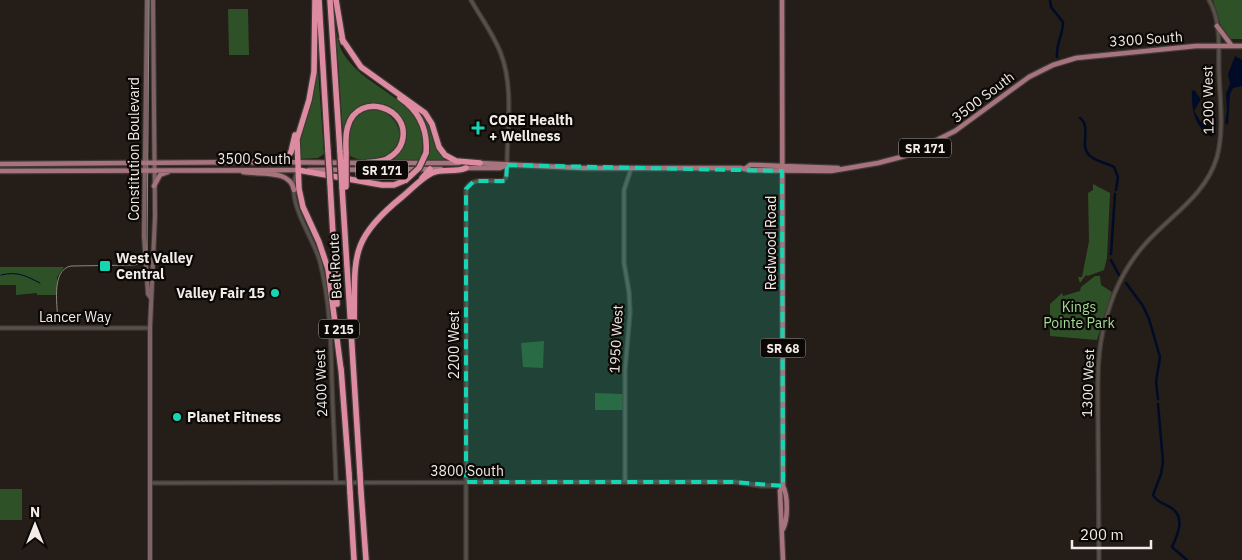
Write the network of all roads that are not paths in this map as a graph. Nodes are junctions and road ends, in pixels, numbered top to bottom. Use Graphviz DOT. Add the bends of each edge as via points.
graph roads {
  1 [pos="147,0"];
  2 [pos="153,0"];
  3 [pos="316,0"];
  4 [pos="320,0"];
  5 [pos="330,0"];
  6 [pos="336,0"];
  7 [pos="471,0"];
  8 [pos="782,0"];
  9 [pos="1209,0"];
  10 [pos="1217,26"];
  11 [pos="342,39"];
  12 [pos="1218,45"];
  13 [pos="1232,46"];
  14 [pos="1242,46"];
  15 [pos="1053,65"];
  16 [pos="300,127"];
  17 [pos="343,152"];
  18 [pos="1218,155"];
  19 [pos="144,162"];
  20 [pos="154,162"];
  21 [pos="254,162"];
  22 [pos="298,162"];
  23 [pos="365,163"];
  24 [pos="480,163"];
  25 [pos="0,164"];
  26 [pos="507,165"];
  27 [pos="466,168"];
  28 [pos="630,168"];
  29 [pos="782,168"];
  30 [pos="145,169"];
  31 [pos="430,169"];
  32 [pos="154,170"];
  33 [pos="176,170"];
  34 [pos="237,170"];
  35 [pos="298,170"];
  36 [pos="0,171"];
  37 [pos="417,184"];
  38 [pos="154,186"];
  39 [pos="294,190"];
  40 [pos="151,298"];
  41 [pos="0,328"];
  42 [pos="150,328"];
  43 [pos="353,363"];
  44 [pos="341,370"];
  45 [pos="336,482"];
  46 [pos="466,482"];
  47 [pos="625,482"];
  48 [pos="150,483"];
  49 [pos="783,486"];
  50 [pos="150,560"];
  51 [pos="354,560"];
  52 [pos="366,560"];
  53 [pos="466,560"];
  54 [pos="783,560"];
  55 [pos="1099,560"];
  1 -- 19 [label="main road, Constitution Boulevard"];
  2 -- 20 [label="main road, Constitution Boulevard"];
  3 -- 16 [label="highway" via="314,72"];
  4 -- 44 [label="highway, Belt Route / I 215, bridge"];
  5 -- 17 [label="highway, Belt Route / I 215"];
  6 -- 11 [label="highway"];
  7 -- 26 [label="street" via="496,43 504,65"];
  8 -- 29 [label="main road, Redwood Road / SR 68"];
  9 -- 10 [label="street, 1200 West"];
  10 -- 12 [label="street, 1200 West"];
  10 -- 13 [label="main road"];
  11 -- 24 [label="highway" via="364,70 423,110 445,156 456,161"];
  11 -- 35 [label="highway, bridge" via="360,70 402,99 416,113 425,134 426,153 420,168 394,185"];
  12 -- 13 [label="main road, 3300 South / SR 171"];
  12 -- 15 [label="main road, 3300 South / SR 171" via="1091,55"];
  12 -- 18 [label="street, 1200 West"];
  13 -- 14 [label="main road, 3300 South / SR 171"];
  15 -- 29 [label="main road, 3500 South / SR 171" via="1021,82 937,142 893,160 840,168"];
  16 -- 21 [label="highway" via="288,157"];
  16 -- 22 [label="highway"];
  17 -- 23 [label="highway" via="353,116 369,106 389,109 402,125 400,146 388,158"];
  17 -- 43 [label="highway, Belt Route / I 215, bridge"];
  18 -- 55 [label="street, 1300 West" via="1210,175 1199,190 1132,262 1116,290 1105,323 1098,367"];
  19 -- 20 [label="main road, 3500 South / SR 171"];
  19 -- 25 [label="main road, 3500 South / SR 171"];
  19 -- 30 [label="main road, Constitution Boulevard"];
  20 -- 21 [label="main road, 3500 South / SR 171"];
  20 -- 32 [label="main road, Constitution Boulevard"];
  21 -- 22 [label="main road, 3500 South / SR 171"];
  22 -- 23 [label="main road, 3500 South / SR 171"];
  22 -- 35 [label="highway"];
  23 -- 24 [label="main road, 3500 South / SR 171"];
  24 -- 26 [label="main road, 3500 South / SR 171"];
  26 -- 27 [label="main road, 3500 South / SR 171"];
  26 -- 28 [label="main road, 3500 South / SR 171"];
  26 -- 46 [label="street, 2200 West" via="503,181 473,182 466,190"];
  27 -- 31 [label="main road, 3500 South / SR 171"];
  27 -- 37 [label="highway" via="436,172"];
  28 -- 29 [label="main road, 3500 South / SR 171" via="746,168 750,165"];
  28 -- 47 [label="street, 1950 West" via="624,190 624,263 630,313 625,370"];
  29 -- 49 [label="main road, Redwood Road / SR 68"];
  30 -- 32 [label="main road, 3500 South / SR 171"];
  30 -- 36 [label="main road, 3500 South / SR 171"];
  30 -- 40 [label="main road, Constitution Boulevard" via="144,252"];
  31 -- 35 [label="main road, 3500 South / SR 171"];
  31 -- 37 [label="highway"];
  32 -- 33 [label="main road, 3500 South / SR 171"];
  32 -- 38 [label="main road, Constitution Boulevard"];
  33 -- 34 [label="main road, 3500 South / SR 171"];
  33 -- 38 [label="main road" via="160,175"];
  34 -- 35 [label="main road, 3500 South / SR 171"];
  34 -- 39 [label="main road" via="286,177"];
  35 -- 39 [label="street, 2400 West"];
  35 -- 44 [label="highway" via="301,203 328,269"];
  37 -- 43 [label="highway" via="376,219 360,245 355,270"];
  38 -- 40 [label="main road, Constitution Boulevard"];
  39 -- 45 [label="street, 2400 West" via="298,210 316,249 324,282 331,352"];
  40 -- 42 [label="main road, Constitution Boulevard"];
  41 -- 42 [label="street, Lancer Way"];
  42 -- 48 [label="main road, Constitution Boulevard"];
  43 -- 52 [label="highway, Belt Route / I 215, bridge"];
  44 -- 51 [label="highway, Belt Route / I 215, bridge"];
  45 -- 46 [label="street, 3800 South"];
  45 -- 48 [label="street, 3800 South"];
  46 -- 47 [label="street, 3800 South"];
  46 -- 53 [label="street, 2200 West"];
  47 -- 49 [label="street, 3800 South" via="734,482"];
  48 -- 50 [label="main road, Constitution Boulevard"];
  49 -- 54 [label="main road, Redwood Road / SR 68" via="786,491"];
}
